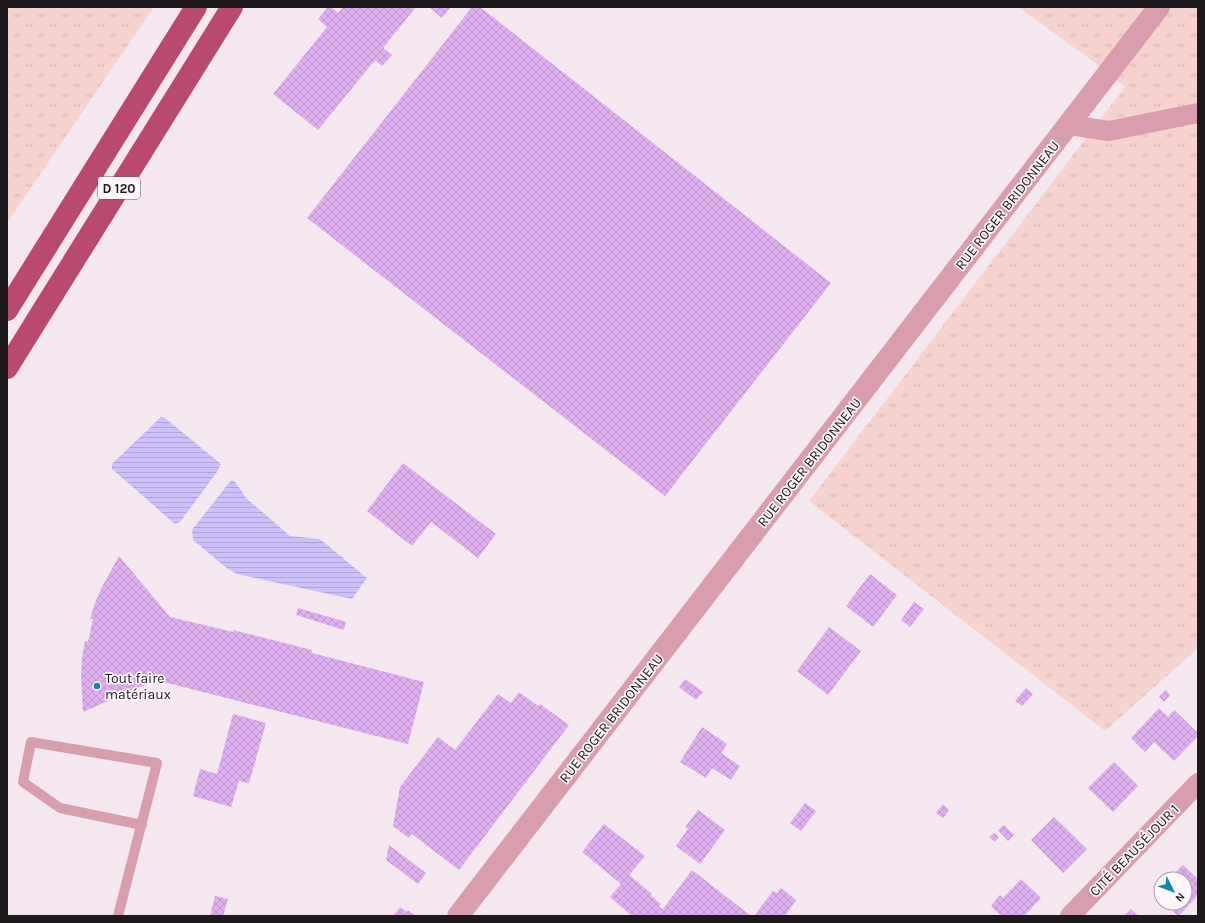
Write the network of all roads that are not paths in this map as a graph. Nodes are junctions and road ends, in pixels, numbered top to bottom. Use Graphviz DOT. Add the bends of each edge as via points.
graph roads {
  1 [pos="196,7"];
  2 [pos="232,7"];
  3 [pos="1160,7"];
  4 [pos="1198,113"];
  5 [pos="1069,126"];
  6 [pos="7,310"];
  7 [pos="7,368"];
  8 [pos="1198,783"];
  9 [pos="142,825"];
  10 [pos="118,916"];
  11 [pos="458,916"];
  12 [pos="1070,916"];
  1 -- 6 [label="highway, D 120"];
  2 -- 7 [label="highway, D 120"];
  3 -- 5 [label="street, RUE ROGER BRIDONNEAU"];
  4 -- 5 [label="street" via="1109,131"];
  5 -- 11 [label="street, RUE ROGER BRIDONNEAU"];
  8 -- 12 [label="street, CITÉ BEAUSÉJOUR 1"];
  9 -- 9 [label="lane" via="157,763 31,742 23,782 60,808"];
  9 -- 10 [label="lane"];
}
